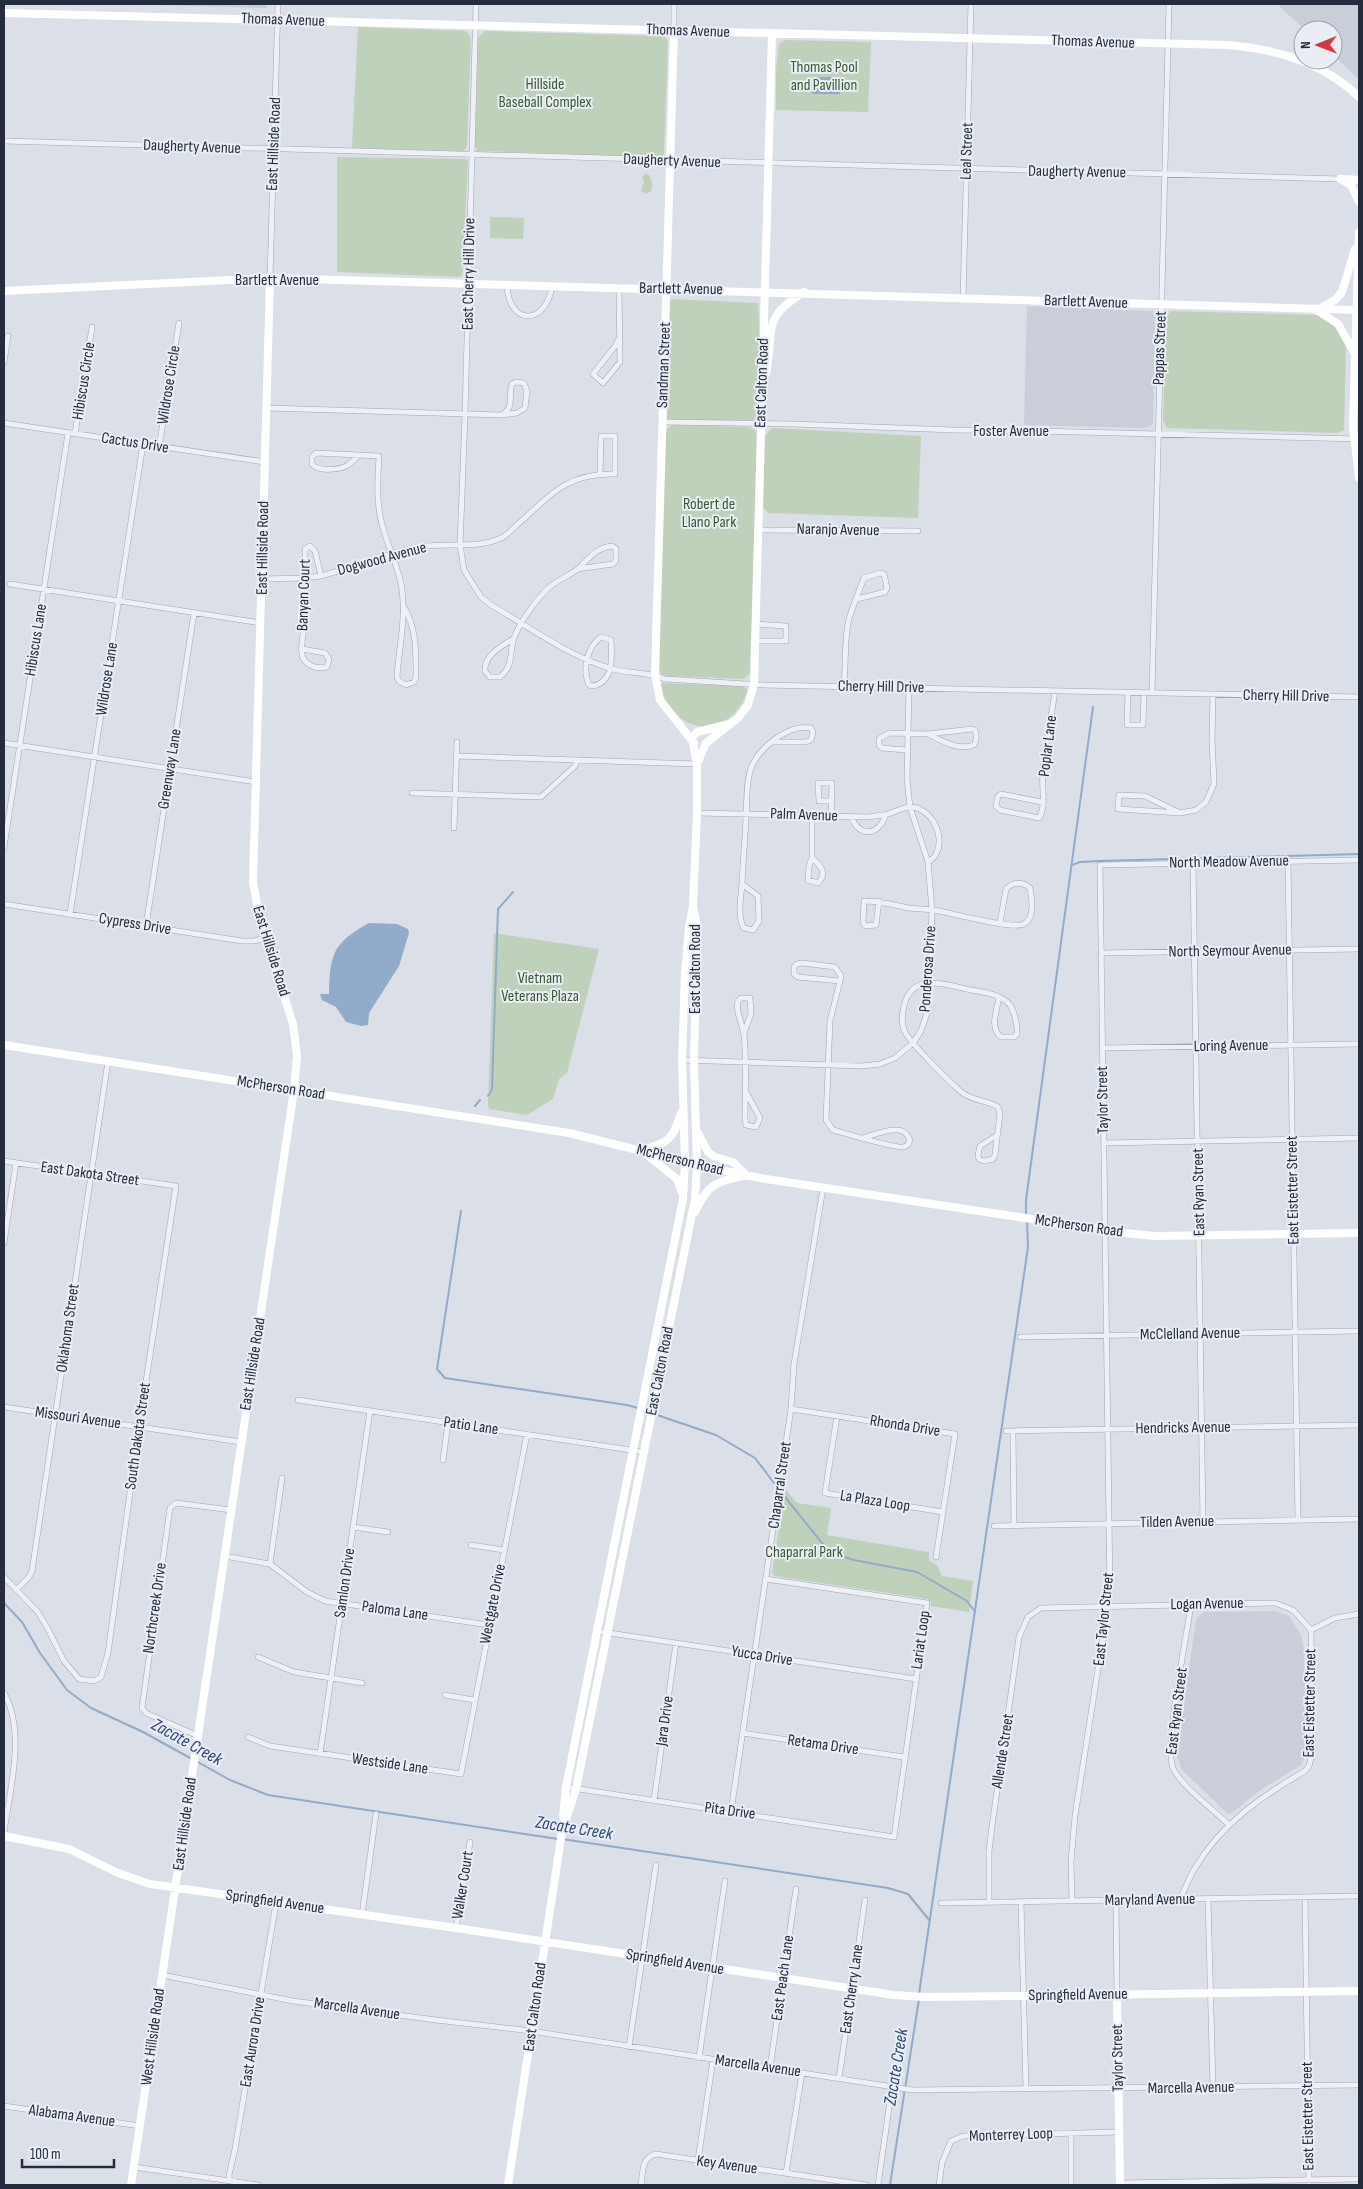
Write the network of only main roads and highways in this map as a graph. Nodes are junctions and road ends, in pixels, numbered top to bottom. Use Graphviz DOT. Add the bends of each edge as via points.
graph roads {
  1 [pos="4,13"];
  2 [pos="674,30"];
  3 [pos="772,33"];
  4 [pos="1359,97"];
  5 [pos="1359,180"];
  6 [pos="1359,202"];
  7 [pos="1359,232"];
  8 [pos="1358,241"];
  9 [pos="1358,261"];
  10 [pos="270,278"];
  11 [pos="667,288"];
  12 [pos="4,291"];
  13 [pos="764,291"];
  14 [pos="804,292"];
  15 [pos="1317,308"];
  16 [pos="1358,310"];
  17 [pos="1357,355"];
  18 [pos="762,384"];
  19 [pos="1356,439"];
  20 [pos="1359,478"];
  21 [pos="675,720"];
  22 [pos="729,724"];
  23 [pos="700,731"];
  24 [pos="693,742"];
  25 [pos="706,743"];
  26 [pos="697,764"];
  27 [pos="693,906"];
  28 [pos="685,973"];
  29 [pos="695,975"];
  30 [pos="4,1045"];
  31 [pos="294,1090"];
  32 [pos="683,1104"];
  33 [pos="696,1128"];
  34 [pos="642,1151"];
  35 [pos="686,1162"];
  36 [pos="697,1165"];
  37 [pos="747,1176"];
  38 [pos="683,1199"];
  39 [pos="691,1222"];
  40 [pos="1359,1233"];
  41 [pos="670,1266"];
  42 [pos="679,1276"];
  43 [pos="664,1297"];
  44 [pos="675,1300"];
  45 [pos="650,1366"];
  46 [pos="661,1369"];
  47 [pos="619,1518"];
  48 [pos="630,1521"];
  49 [pos="581,1707"];
  50 [pos="592,1710"];
  51 [pos="562,1830"];
  52 [pos="4,1836"];
  53 [pos="175,1888"];
  54 [pos="544,1943"];
  55 [pos="1359,1991"];
  56 [pos="1117,1995"];
  57 [pos="1120,2184"];
  58 [pos="131,2185"];
  59 [pos="508,2185"];
  1 -- 2 [label="main road, Thomas Avenue"];
  2 -- 3 [label="main road, Thomas Avenue"];
  2 -- 11 [label="main road, Sandman Street"];
  3 -- 4 [label="main road, Thomas Avenue" via="1244,46 1306,61"];
  3 -- 13 [label="main road, East Calton Road"];
  5 -- 6 [label="main road" via="1340,179 1351,185"];
  7 -- 8 [label="main road"];
  8 -- 9 [label="main road"];
  8 -- 15 [label="main road" via="1342,292"];
  9 -- 16 [label="main road"];
  10 -- 11 [label="main road, Bartlett Avenue"];
  10 -- 12 [label="main road, Bartlett Avenue"];
  10 -- 31 [label="main road, East Hillside Road" via="253,882 256,903 293,1024 297,1056"];
  11 -- 13 [label="main road, Bartlett Avenue"];
  11 -- 21 [label="main road, Sandman Street" via="655,674 660,700"];
  13 -- 14 [label="main road, Bartlett Avenue"];
  13 -- 18 [label="main road, East Calton Road"];
  14 -- 15 [label="main road, Bartlett Avenue"];
  14 -- 18 [label="main road" via="773,320"];
  15 -- 16 [label="main road, Bartlett Avenue"];
  15 -- 17 [label="main road" via="1338,324"];
  16 -- 17 [label="main road"];
  17 -- 19 [label="main road"];
  18 -- 22 [label="main road, East Calton Road" via="754,684 748,705"];
  19 -- 20 [label="main road"];
  21 -- 23 [label="main road, Sandman Street"];
  21 -- 24 [label="main road, Sandman Street"];
  22 -- 23 [label="main road"];
  22 -- 25 [label="main road, East Calton Road"];
  23 -- 24 [label="main road" via="694,734"];
  23 -- 25 [label="main road" via="706,734"];
  24 -- 25 [label="main road" via="699,746"];
  24 -- 26 [label="main road, East Calton Road"];
  25 -- 26 [label="main road, East Calton Road"];
  26 -- 27 [label="main road, East Calton Road"];
  27 -- 28 [label="main road, East Calton Road"];
  27 -- 29 [label="main road, East Calton Road" via="697,927"];
  28 -- 29 [label="main road"];
  28 -- 32 [label="main road, East Calton Road"];
  29 -- 33 [label="main road, East Calton Road"];
  30 -- 31 [label="main road, McPherson Road"];
  31 -- 34 [label="main road, McPherson Road" via="569,1133"];
  31 -- 53 [label="main road, East Hillside Road"];
  32 -- 34 [label="main road" via="673,1136"];
  32 -- 35 [label="main road, East Calton Road"];
  33 -- 36 [label="main road, East Calton Road"];
  33 -- 37 [label="main road" via="708,1152 733,1162"];
  34 -- 35 [label="main road, McPherson Road"];
  34 -- 38 [label="main road" via="677,1179"];
  35 -- 36 [label="main road, McPherson Road"];
  35 -- 38 [label="main road, East Calton Road"];
  36 -- 37 [label="main road, McPherson Road"];
  36 -- 39 [label="main road, East Calton Road"];
  37 -- 39 [label="main road" via="710,1187"];
  37 -- 40 [label="main road, McPherson Road" via="1155,1236"];
  38 -- 41 [label="main road, East Calton Road"];
  39 -- 42 [label="main road, East Calton Road"];
  41 -- 42 [label="main road"];
  41 -- 43 [label="main road, East Calton Road"];
  42 -- 44 [label="main road, East Calton Road"];
  43 -- 44 [label="main road"];
  43 -- 45 [label="main road, East Calton Road"];
  44 -- 46 [label="main road, East Calton Road"];
  45 -- 46 [label="main road"];
  45 -- 47 [label="main road, East Calton Road"];
  46 -- 48 [label="main road, East Calton Road"];
  47 -- 48 [label="main road"];
  47 -- 49 [label="main road, East Calton Road"];
  48 -- 50 [label="main road, East Calton Road"];
  49 -- 50 [label="main road"];
  49 -- 51 [label="main road, East Calton Road" via="566,1787"];
  50 -- 51 [label="main road, East Calton Road" via="576,1789"];
  51 -- 54 [label="main road, East Calton Road"];
  52 -- 53 [label="main road, Springfield Avenue" via="64,1847 130,1878"];
  53 -- 54 [label="main road, Springfield Avenue"];
  53 -- 58 [label="main road, West Hillside Road"];
  54 -- 56 [label="main road, Springfield Avenue" via="910,1996"];
  54 -- 59 [label="main road, East Calton Road"];
  55 -- 56 [label="main road, Springfield Avenue"];
  56 -- 57 [label="main road, Taylor Street"];
}
